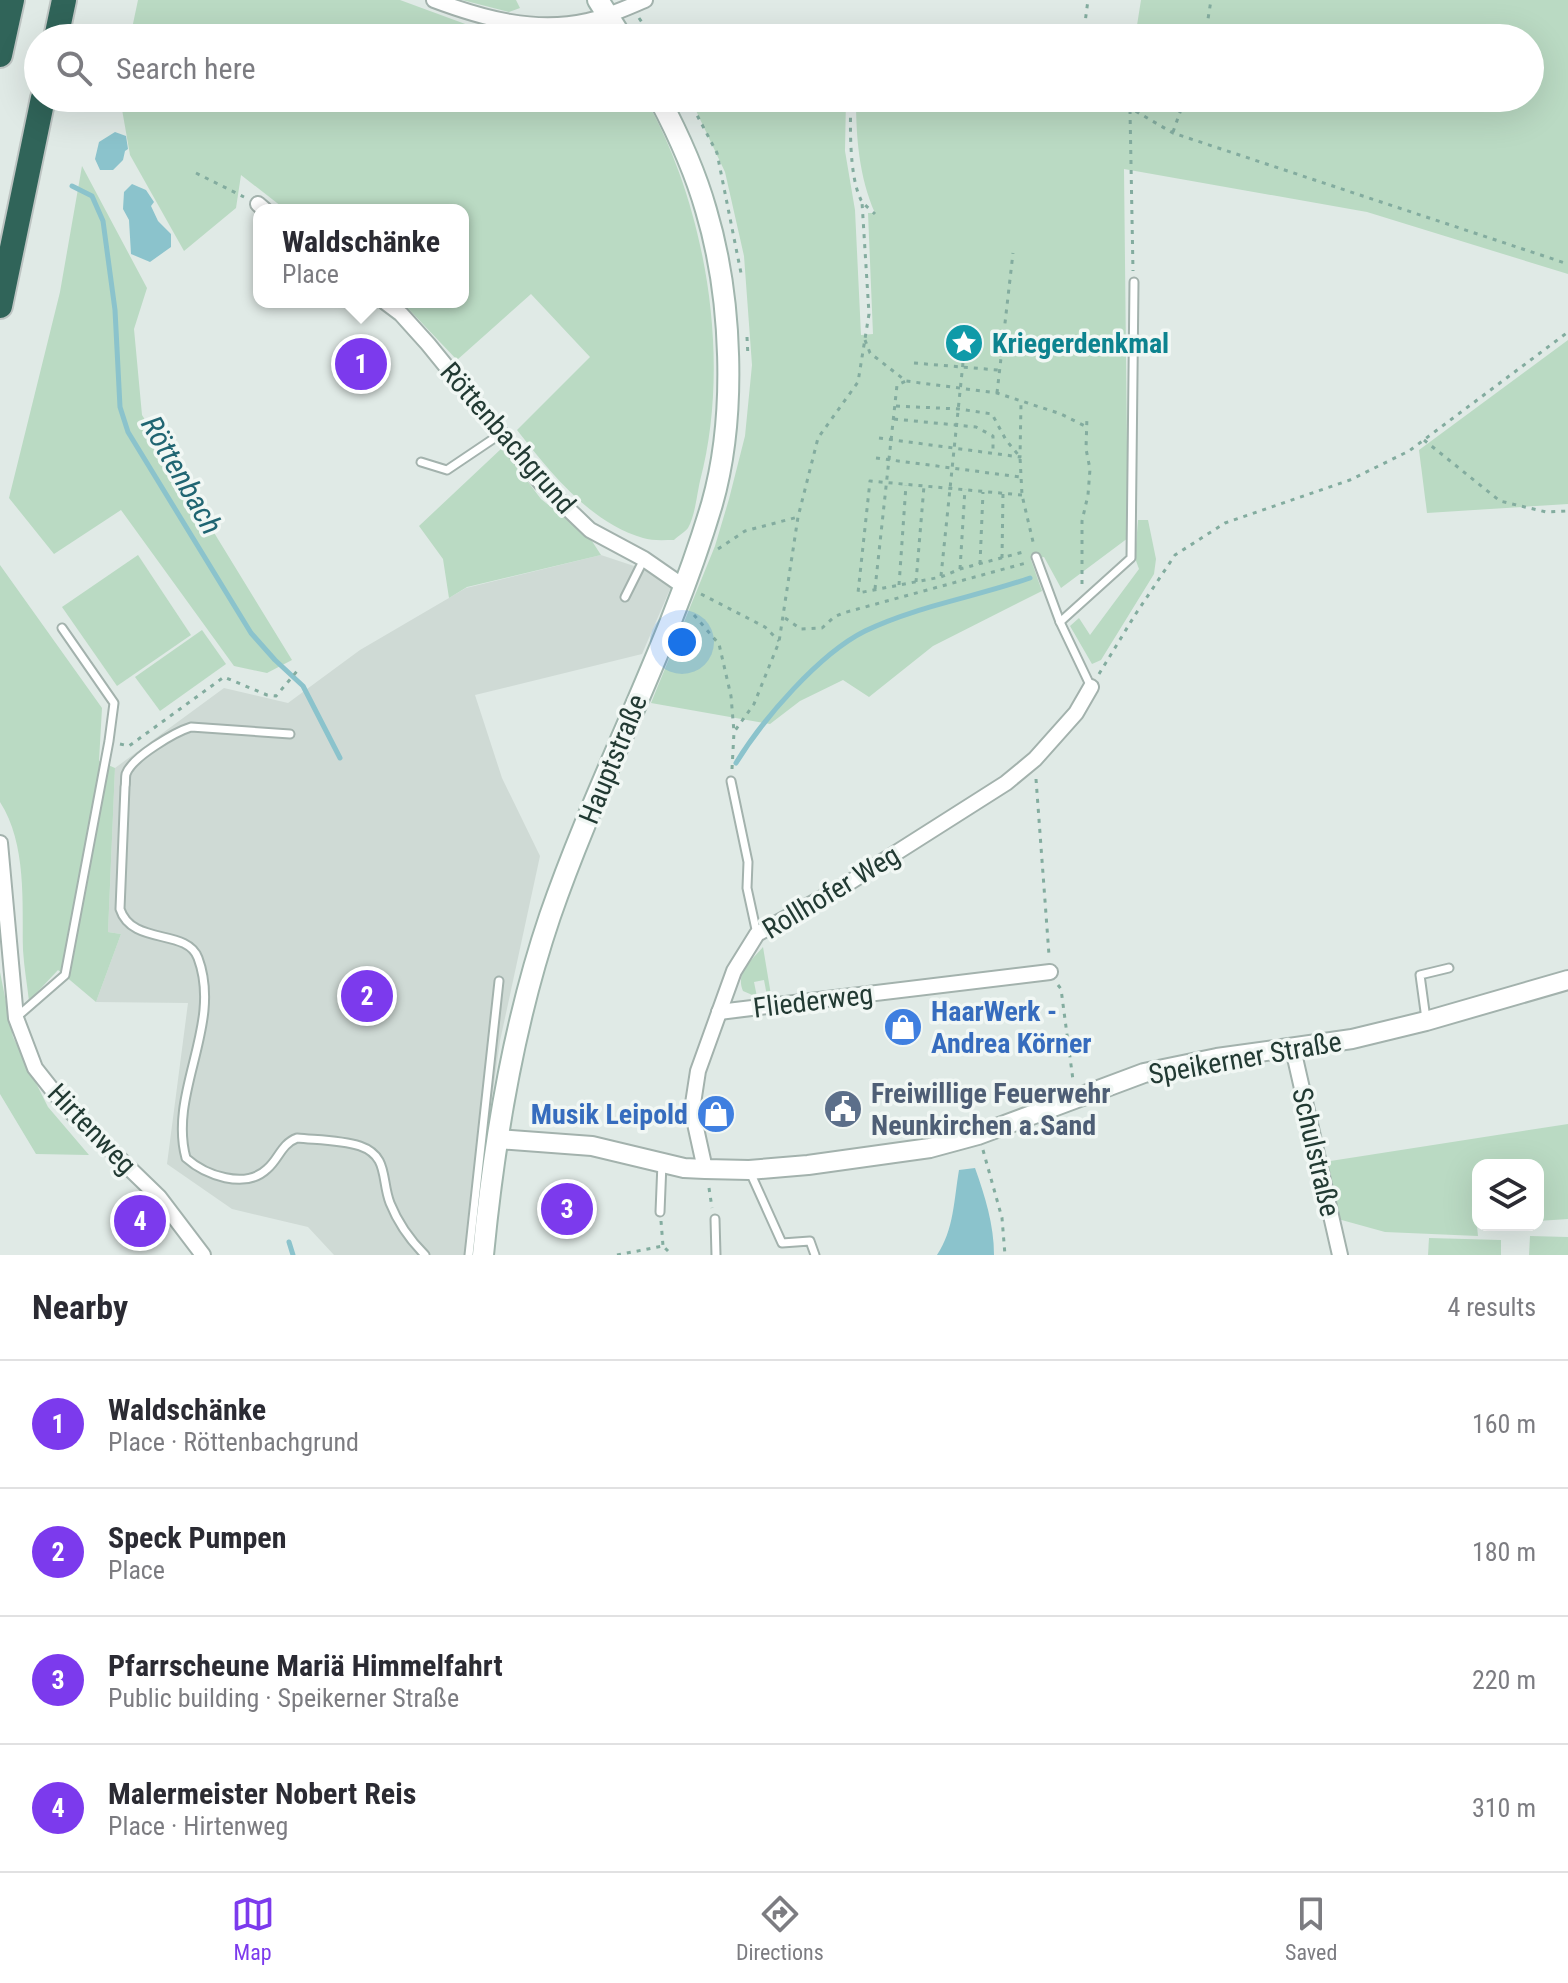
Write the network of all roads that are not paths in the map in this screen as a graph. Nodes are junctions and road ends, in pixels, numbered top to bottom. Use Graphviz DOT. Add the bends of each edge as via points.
graph roads {
  1 [pos="12,0"];
  2 [pos="64,0"];
  3 [pos="434,0"];
  4 [pos="645,0"];
  5 [pos="602,8"];
  6 [pos="59,24"];
  7 [pos="0,55"];
  8 [pos="40,112"];
  9 [pos="666,112"];
  10 [pos="1134,282"];
  11 [pos="0,306"];
  12 [pos="393,308"];
  13 [pos="502,433"];
  14 [pos="421,462"];
  15 [pos="644,559"];
  16 [pos="1037,559"];
  17 [pos="684,596"];
  18 [pos="625,597"];
  19 [pos="1060,622"];
  20 [pos="62,628"];
  21 [pos="1091,687"];
  22 [pos="290,734"];
  23 [pos="731,781"];
  24 [pos="0,843"];
  25 [pos="757,934"];
  26 [pos="1449,968"];
  27 [pos="1050,972"];
  28 [pos="1568,980"];
  29 [pos="499,981"];
  30 [pos="719,1012"];
  31 [pos="16,1018"];
  32 [pos="1426,1021"];
  33 [pos="1293,1049"];
  34 [pos="498,1139"];
  35 [pos="662,1163"];
  36 [pos="705,1169"];
  37 [pos="749,1170"];
  38 [pos="660,1212"];
  39 [pos="715,1219"];
  40 [pos="203,1255"];
  41 [pos="425,1255"];
  42 [pos="469,1255"];
  43 [pos="483,1255"];
  44 [pos="716,1255"];
  45 [pos="815,1255"];
  46 [pos="1340,1255"];
  1 -- 7 [label="highway"];
  2 -- 6 [label="highway"];
  3 -- 5 [label="street" via="525,24 585,22"];
  4 -- 5 [label="street"];
  8 -- 11 [label="highway"];
  9 -- 17 [label="main road, Hauptstraße" via="707,210 725,308 727,353 724,433 712,503"];
  10 -- 19 [label="lane" via="1131,558"];
  12 -- 13 [label="street, Röttenbachgrund"];
  13 -- 14 [label="lane" via="447,470"];
  13 -- 15 [label="street, Röttenbachgrund" via="541,483 590,530"];
  15 -- 17 [label="street, Röttenbachgrund"];
  15 -- 18 [label="lane"];
  16 -- 19 [label="lane"];
  17 -- 34 [label="main road, Hauptstraße" via="550,917 518,1031"];
  19 -- 21 [label="lane"];
  20 -- 31 [label="lane" via="114,703 65,975"];
  21 -- 25 [label="street, Rollhofer Weg" via="1076,713 1006,783"];
  22 -- 41 [label="lane" via="191,727 133,764 126,774 120,909 132,927 183,943 197,954 200,965 203,1015 186,1102 186,1158 205,1172 254,1177 297,1138 360,1146 378,1156 389,1200 408,1238"];
  23 -- 25 [label="lane"];
  24 -- 31 [label="street, Hirtenweg"];
  25 -- 30 [label="street, Rollhofer Weg" via="734,971"];
  26 -- 32 [label="lane" via="1420,975"];
  27 -- 30 [label="street, Fliederweg"];
  28 -- 32 [label="street, Speikerner Straße"];
  29 -- 42 [label="lane"];
  30 -- 36 [label="street, Rollhofer Weg" via="698,1071 692,1110"];
  31 -- 40 [label="street, Hirtenweg" via="35,1068 65,1106 159,1197"];
  32 -- 33 [label="street, Speikerner Straße"];
  33 -- 37 [label="street, Speikerner Straße" via="1144,1073 930,1148"];
  33 -- 46 [label="street, Schulstraße"];
  34 -- 35 [label="street, Speikerner Straße" via="592,1146"];
  34 -- 43 [label="main road, Hauptstraße"];
  35 -- 36 [label="street, Speikerner Straße"];
  35 -- 38 [label="lane"];
  36 -- 37 [label="street, Speikerner Straße"];
  37 -- 45 [label="lane" via="782,1243 810,1241"];
  39 -- 44 [label="lane"];
}
